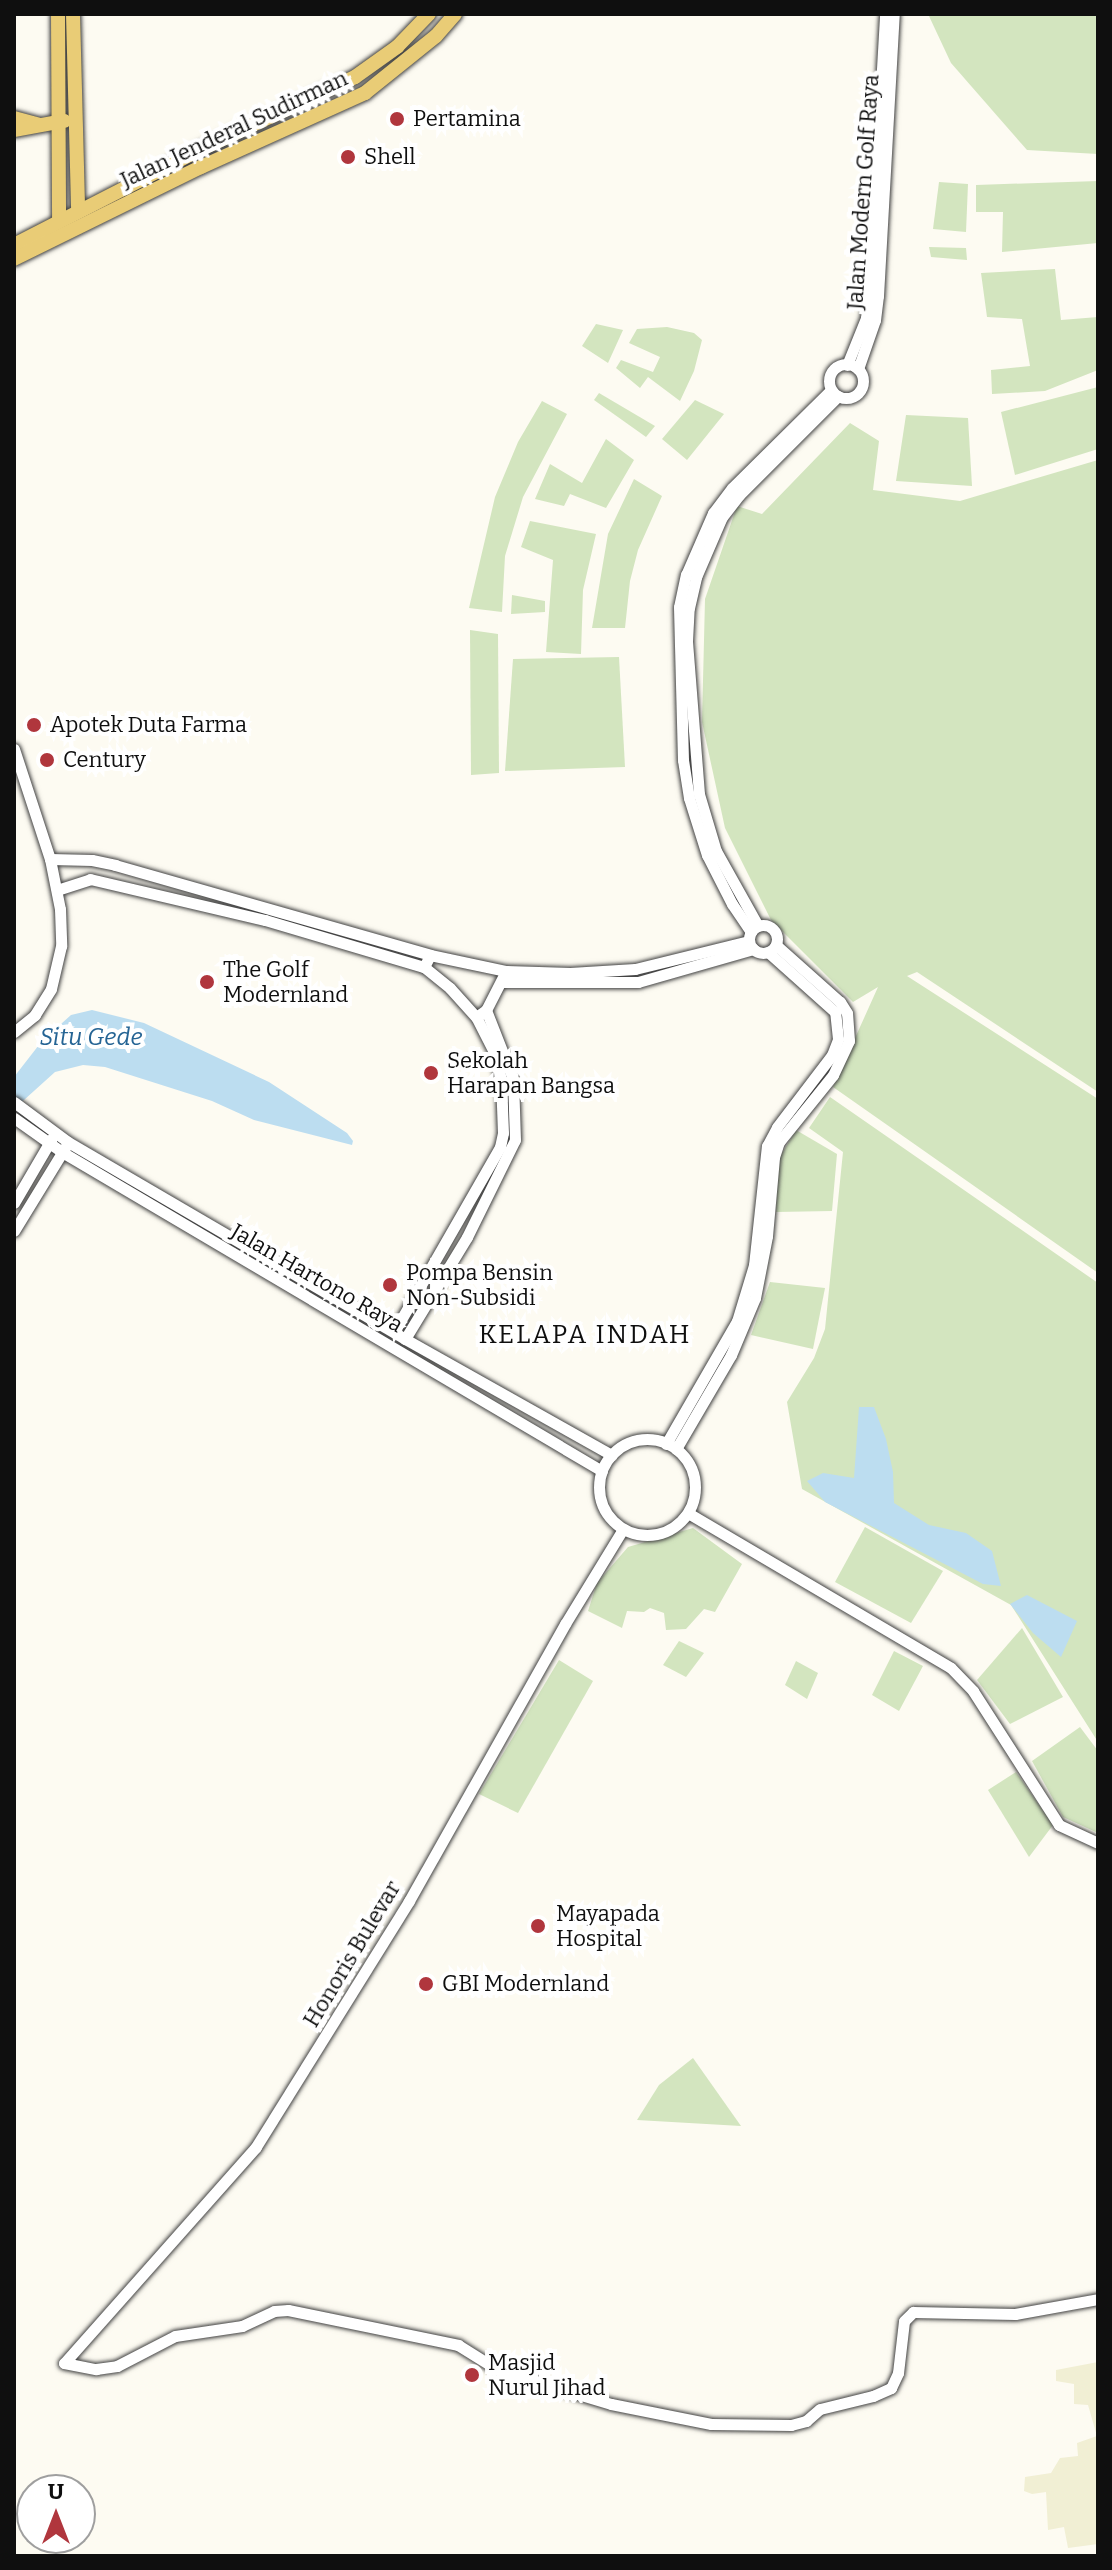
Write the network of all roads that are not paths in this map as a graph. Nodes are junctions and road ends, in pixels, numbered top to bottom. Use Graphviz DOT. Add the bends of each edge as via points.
graph roads {
  1 [pos="58,14"];
  2 [pos="73,14"];
  3 [pos="429,14"];
  4 [pos="455,14"];
  5 [pos="885,14"];
  6 [pos="894,14"];
  7 [pos="75,114"];
  8 [pos="14,118"];
  9 [pos="56,124"];
  10 [pos="40,125"];
  11 [pos="14,130"];
  12 [pos="76,181"];
  13 [pos="57,187"];
  14 [pos="78,210"];
  15 [pos="59,221"];
  16 [pos="14,245"];
  17 [pos="14,259"];
  18 [pos="853,367"];
  19 [pos="835,393"];
  20 [pos="14,749"];
  21 [pos="50,859"];
  22 [pos="92,860"];
  23 [pos="90,879"];
  24 [pos="57,890"];
  25 [pos="753,937"];
  26 [pos="772,948"];
  27 [pos="430,955"];
  28 [pos="424,967"];
  29 [pos="504,977"];
  30 [pos="481,1014"];
  31 [pos="14,1032"];
  32 [pos="16,1109"];
  33 [pos="51,1139"];
  34 [pos="65,1147"];
  35 [pos="14,1203"];
  36 [pos="14,1231"];
  37 [pos="394,1332"];
  38 [pos="405,1339"];
  39 [pos="671,1446"];
  40 [pos="612,1455"];
  41 [pos="602,1471"];
  42 [pos="688,1513"];
  43 [pos="623,1529"];
  44 [pos="1098,1843"];
  45 [pos="1098,2299"];
  1 -- 9 [label="main road"];
  2 -- 7 [label="main road"];
  3 -- 14 [label="main road, Jalan Jenderal Sudirman" via="397,47 355,77"];
  4 -- 17 [label="main road, Jalan Jenderal Sudirman" via="407,62 365,93"];
  5 -- 18 [label="street, Jalan Modern Golf Raya" via="869,294"];
  6 -- 18 [label="street, Jalan Modern Golf Raya" via="878,296 869,344"];
  7 -- 9 [label="main road"];
  7 -- 12 [label="main road"];
  8 -- 10 [label="main road"];
  9 -- 10 [label="main road"];
  9 -- 13 [label="main road"];
  10 -- 11 [label="main road"];
  12 -- 13 [label="main road"];
  12 -- 14 [label="main road"];
  13 -- 15 [label="main road"];
  14 -- 15 [label="main road, Jalan Jenderal Sudirman"];
  15 -- 16 [label="main road, Jalan Jenderal Sudirman"];
  18 -- 19 [label="street" via="836,368 831,374"];
  18 -- 19 [label="street" via="864,381 859,393 845,399"];
  19 -- 25 [label="street" via="722,517 689,608 699,794"];
  20 -- 21 [label="street"];
  21 -- 22 [label="street"];
  21 -- 24 [label="street"];
  22 -- 23 [label="street"];
  22 -- 27 [label="street"];
  23 -- 24 [label="street"];
  23 -- 28 [label="street" via="265,920"];
  24 -- 31 [label="street" via="61,946 53,984 35,1015"];
  25 -- 26 [label="street"];
  25 -- 26 [label="street" via="774,930"];
  25 -- 29 [label="street" via="638,982"];
  26 -- 39 [label="street" via="835,1012 838,1039 767,1146 754,1265 737,1321"];
  27 -- 28 [label="street"];
  27 -- 29 [label="street"];
  28 -- 30 [label="street"];
  29 -- 30 [label="street"];
  30 -- 37 [label="street, Jalan Hartono Raya" via="501,1079 500,1147"];
  30 -- 38 [label="street, Jalan Hartono Raya" via="513,1079 515,1140 472,1227"];
  32 -- 33 [label="street, Jalan Hartono Raya"];
  33 -- 34 [label="street, Jalan Hartono Raya"];
  33 -- 35 [label="street"];
  34 -- 36 [label="street"];
  34 -- 37 [label="street, Jalan Hartono Raya"];
  34 -- 41 [label="street, Jalan Hartono Raya"];
  37 -- 38 [label="street, Jalan Hartono Raya"];
  38 -- 40 [label="street, Jalan Hartono Raya"];
  39 -- 40 [label="street" via="637,1441"];
  39 -- 42 [label="street" via="689,1464 695,1484"];
  40 -- 41 [label="street"];
  41 -- 43 [label="street" via="600,1497 612,1521"];
  42 -- 43 [label="street" via="659,1534"];
  42 -- 44 [label="street" via="951,1668 973,1691 1059,1825"];
  43 -- 45 [label="street, Honoris Bulevar" via="409,1901 256,2147 64,2363 96,2369 117,2366 175,2336 242,2326 288,2310 458,2345 498,2370 611,2404 711,2424 791,2425 820,2409 891,2388 898,2373 904,2321 913,2312 1015,2314"];
}
